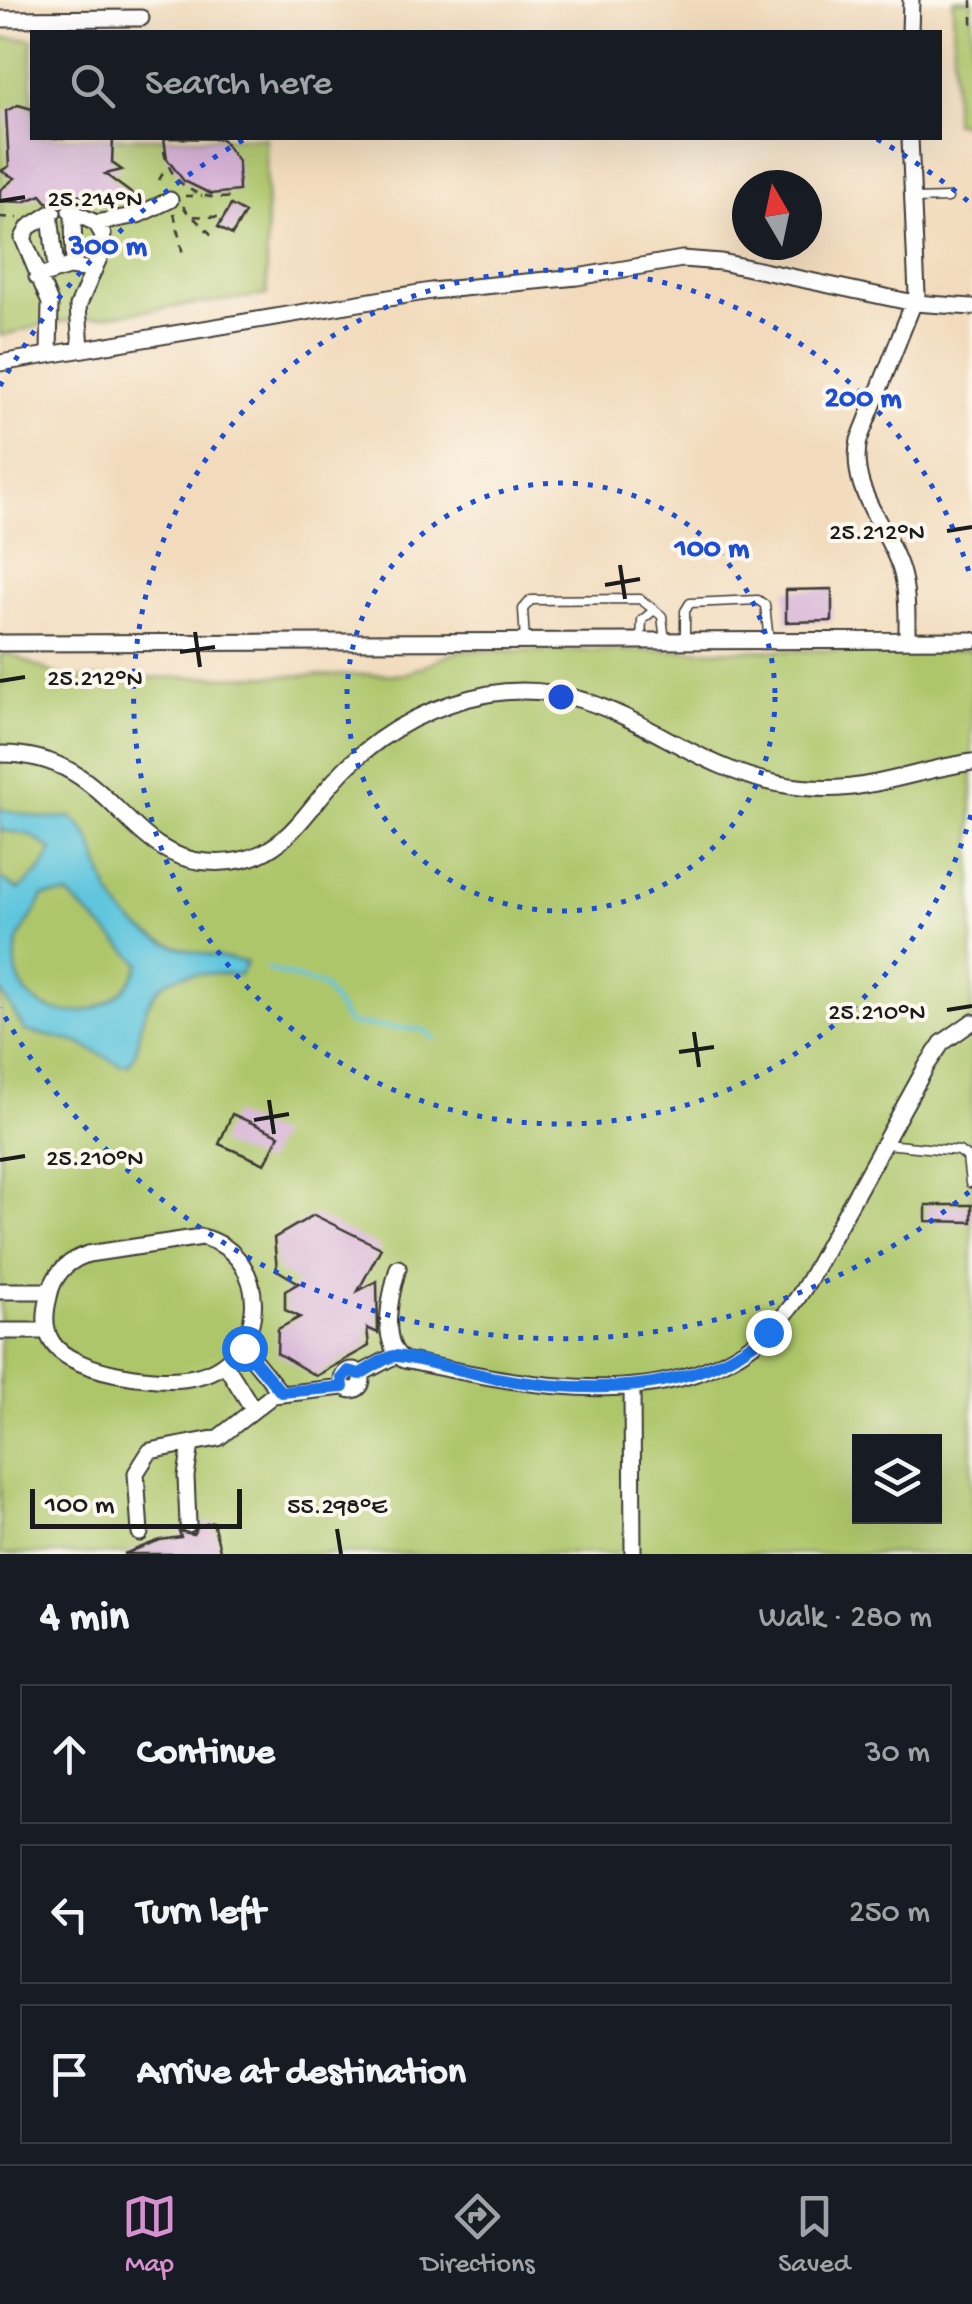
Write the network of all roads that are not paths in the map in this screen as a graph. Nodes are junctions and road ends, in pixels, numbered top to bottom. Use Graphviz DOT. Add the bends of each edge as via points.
graph roads {
  1 [pos="911,0"];
  2 [pos="141,18"];
  3 [pos="0,19"];
  4 [pos="111,26"];
  5 [pos="910,30"];
  6 [pos="910,140"];
  7 [pos="174,196"];
  8 [pos="948,198"];
  9 [pos="909,200"];
  10 [pos="61,212"];
  11 [pos="96,223"];
  12 [pos="74,267"];
  13 [pos="56,269"];
  14 [pos="94,270"];
  15 [pos="37,276"];
  16 [pos="914,303"];
  17 [pos="972,307"];
  18 [pos="81,349"];
  19 [pos="49,354"];
  20 [pos="0,363"];
  21 [pos="653,611"];
  22 [pos="907,640"];
  23 [pos="972,640"];
  24 [pos="641,641"];
  25 [pos="666,641"];
  26 [pos="685,641"];
  27 [pos="769,641"];
  28 [pos="525,642"];
  29 [pos="0,643"];
  30 [pos="0,754"];
  31 [pos="972,762"];
  32 [pos="972,1022"];
  33 [pos="884,1144"];
  34 [pos="970,1183"];
  35 [pos="398,1268"];
  36 [pos="0,1291"];
  37 [pos="50,1291"];
  38 [pos="0,1331"];
  39 [pos="46,1331"];
  40 [pos="244,1348"];
  41 [pos="396,1355"];
  42 [pos="226,1366"];
  43 [pos="632,1386"];
  44 [pos="281,1392"];
  45 [pos="253,1408"];
  46 [pos="191,1445"];
  47 [pos="188,1524"];
  48 [pos="140,1534"];
  49 [pos="633,1554"];
  1 -- 5 [label="street"];
  2 -- 4 [label="street"];
  3 -- 4 [label="street"];
  6 -- 9 [label="street"];
  7 -- 11 [label="street" via="138,215"];
  8 -- 9 [label="lane"];
  9 -- 16 [label="street"];
  10 -- 11 [label="street"];
  10 -- 12 [label="street"];
  10 -- 13 [label="street"];
  10 -- 15 [label="street" via="24,234"];
  11 -- 14 [label="street" via="103,235"];
  12 -- 13 [label="street"];
  12 -- 14 [label="street"];
  13 -- 15 [label="street"];
  14 -- 18 [label="street" via="78,306"];
  15 -- 19 [label="street" via="51,311"];
  16 -- 17 [label="street"];
  16 -- 18 [label="street" via="721,262 682,260 431,291"];
  16 -- 22 [label="street" via="863,429 856,463 860,486 900,568"];
  18 -- 19 [label="street"];
  19 -- 20 [label="street"];
  21 -- 24 [label="lane" via="642,620"];
  21 -- 25 [label="lane" via="664,621"];
  21 -- 28 [label="lane" via="636,598 531,600 523,609"];
  22 -- 23 [label="street"];
  22 -- 27 [label="street"];
  24 -- 25 [label="street"];
  24 -- 28 [label="street"];
  25 -- 26 [label="street"];
  26 -- 27 [label="street"];
  26 -- 27 [label="lane" via="690,603 755,600 765,605"];
  28 -- 29 [label="street"];
  30 -- 31 [label="street" via="67,768 100,788 153,842 184,858 219,863 283,841 350,763 397,728 452,703 496,693 540,692 600,704 716,764 782,784 863,788"];
  32 -- 33 [label="street" via="934,1054"];
  33 -- 34 [label="lane" via="959,1151 967,1157"];
  33 -- 43 [label="street" via="780,1321 707,1371"];
  35 -- 41 [label="street" via="390,1320"];
  36 -- 37 [label="street"];
  37 -- 39 [label="street"];
  37 -- 40 [label="street" via="64,1267 88,1254 213,1240 233,1252 245,1272 252,1308"];
  38 -- 39 [label="street"];
  39 -- 42 [label="street" via="72,1359 154,1379 190,1378"];
  40 -- 42 [label="street"];
  40 -- 44 [label="street"];
  41 -- 43 [label="street" via="510,1380"];
  41 -- 44 [label="street" via="360,1374 344,1374 343,1387"];
  42 -- 45 [label="street"];
  43 -- 49 [label="street"];
  44 -- 45 [label="street"];
  45 -- 46 [label="street" via="230,1431"];
  46 -- 47 [label="street"];
  46 -- 48 [label="street" via="158,1447 138,1464"];
}
